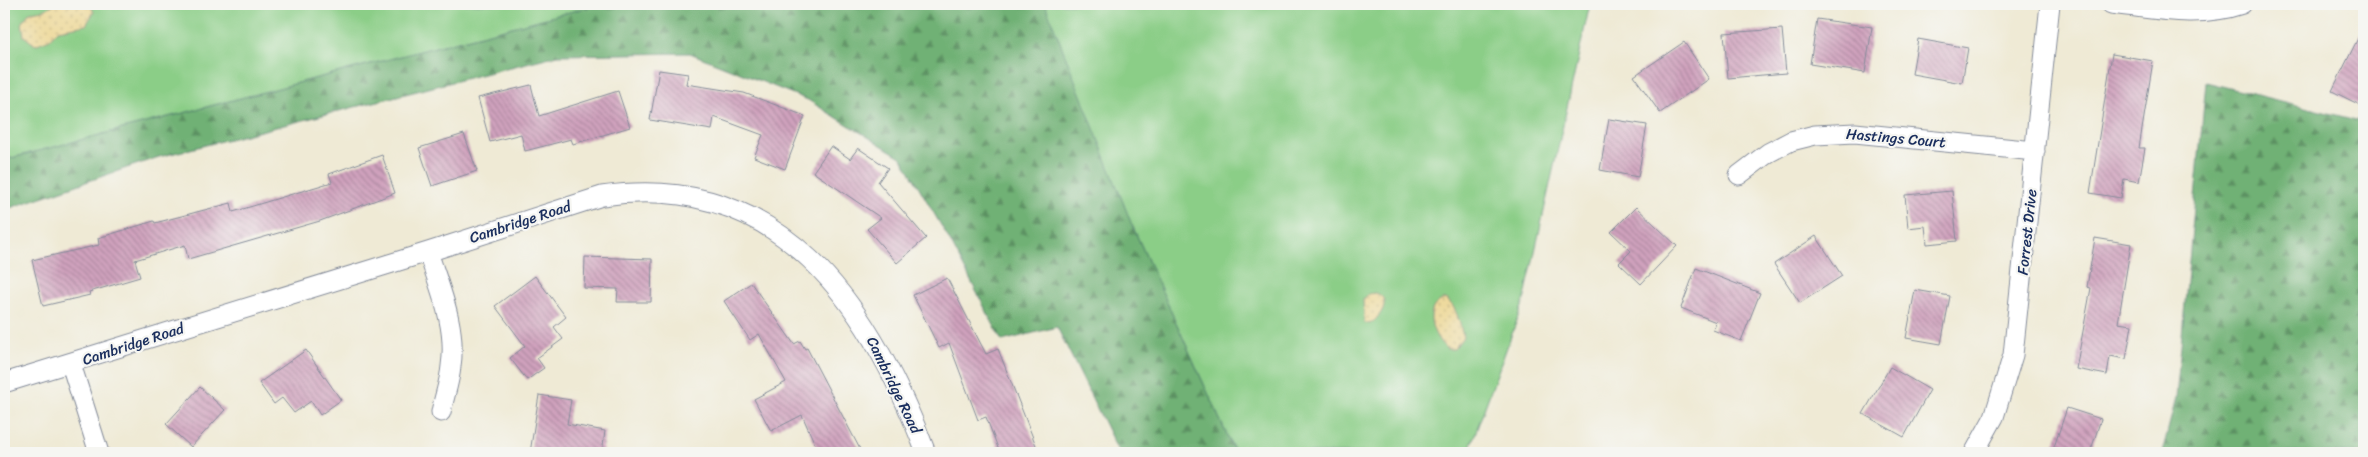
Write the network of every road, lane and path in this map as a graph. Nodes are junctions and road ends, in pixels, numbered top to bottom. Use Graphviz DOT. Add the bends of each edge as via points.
graph roads {
  1 [pos="2050,4"];
  2 [pos="2111,4"];
  3 [pos="2242,4"];
  4 [pos="2035,151"];
  5 [pos="1739,175"];
  6 [pos="428,252"];
  7 [pos="71,364"];
  8 [pos="4,383"];
  9 [pos="441,412"];
  10 [pos="99,453"];
  11 [pos="926,453"];
  12 [pos="1974,453"];
  1 -- 4 [label="street, Forrest Drive"];
  2 -- 3 [label="street" via="2194,13 2216,12"];
  4 -- 5 [label="street, Hastings Court" via="1855,133 1816,135 1791,141 1768,153"];
  4 -- 12 [label="street, Forrest Drive" via="2013,355 1994,417"];
  6 -- 7 [label="street, Cambridge Road"];
  6 -- 9 [label="street" via="452,340 452,366"];
  6 -- 11 [label="street, Cambridge Road" via="602,196 632,192 691,196 739,212 761,222 800,249 822,270 884,361"];
  7 -- 8 [label="street, Cambridge Road"];
  7 -- 10 [label="street"];
}
